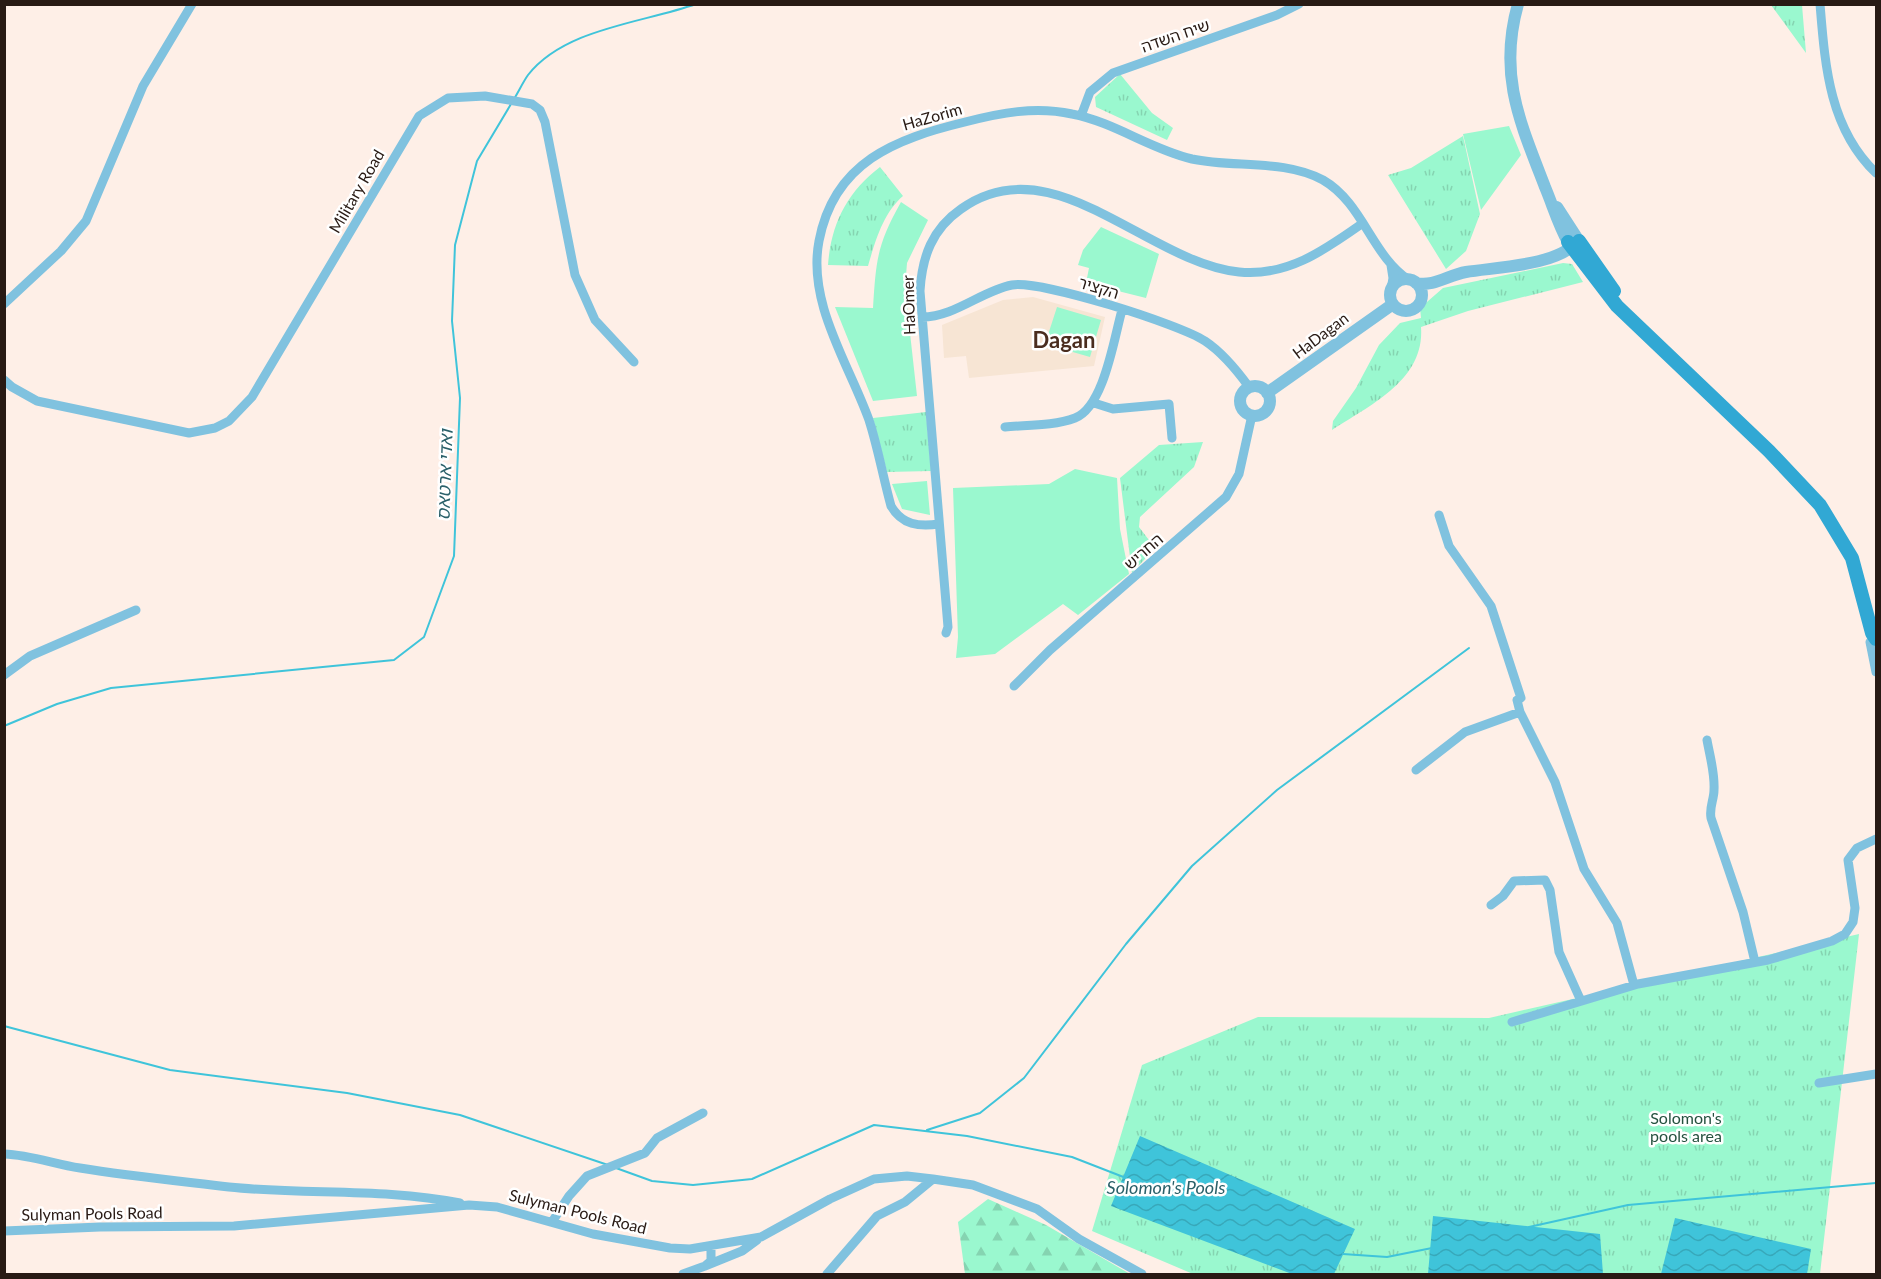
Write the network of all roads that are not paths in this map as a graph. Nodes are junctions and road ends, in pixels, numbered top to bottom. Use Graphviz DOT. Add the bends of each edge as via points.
graph roads {
  1 [pos="192,4"];
  2 [pos="1299,4"];
  3 [pos="1518,4"];
  4 [pos="1820,4"];
  5 [pos="1081,116"];
  6 [pos="1876,173"];
  7 [pos="1363,223"];
  8 [pos="1573,244"];
  9 [pos="1389,260"];
  10 [pos="1437,281"];
  11 [pos="1413,282"];
  12 [pos="1392,290"];
  13 [pos="1421,301"];
  14 [pos="4,304"];
  15 [pos="1393,304"];
  16 [pos="1122,310"];
  17 [pos="922,317"];
  18 [pos="634,362"];
  19 [pos="4,380"];
  20 [pos="1249,387"];
  21 [pos="1268,393"];
  22 [pos="1094,403"];
  23 [pos="1252,415"];
  24 [pos="1005,427"];
  25 [pos="1172,438"];
  26 [pos="1439,514"];
  27 [pos="939,524"];
  28 [pos="136,610"];
  29 [pos="946,633"];
  30 [pos="1875,648"];
  31 [pos="1876,672"];
  32 [pos="4,675"];
  33 [pos="1014,686"];
  34 [pos="1520,712"];
  35 [pos="1707,740"];
  36 [pos="1416,771"];
  37 [pos="1876,839"];
  38 [pos="1491,905"];
  39 [pos="1755,962"];
  40 [pos="1634,985"];
  41 [pos="1581,1001"];
  42 [pos="1512,1022"];
  43 [pos="1876,1074"];
  44 [pos="1819,1083"];
  45 [pos="703,1113"];
  46 [pos="4,1154"];
  47 [pos="933,1179"];
  48 [pos="469,1205"];
  49 [pos="552,1222"];
  50 [pos="4,1231"];
  51 [pos="761,1237"];
  52 [pos="711,1246"];
  53 [pos="705,1266"];
  54 [pos="683,1275"];
  55 [pos="826,1275"];
  56 [pos="1142,1275"];
  1 -- 14 [label="street" via="143,86 86,221 61,251"];
  2 -- 5 [label="street, שיח השדה" via="1270,18 1119,70 1090,92"];
  3 -- 8 [label="street" via="1510,37 1510,76 1522,129"];
  4 -- 6 [label="street" via="1831,92 1852,142"];
  5 -- 7 [label="street, HaZorim" via="1187,157 1307,173 1340,194"];
  5 -- 27 [label="street, HaZorim" via="1050,111 1008,112 899,140 852,174 832,201 824,222 817,267 820,291 872,430 891,506 909,523"];
  7 -- 9 [label="street, HaZorim"];
  7 -- 17 [label="street, HaOmer" via="1295,264 1239,272 1198,260 1046,190 1006,189 969,203 939,230 921,268"];
  8 -- 10 [label="street" via="1533,261 1463,272"];
  8 -- 30 [label="main road" via="1607,294 1820,505 1852,558"];
  9 -- 11 [label="street, HaZorim"];
  9 -- 12 [label="street" via="1394,275"];
  10 -- 11 [label="street"];
  10 -- 13 [label="street"];
  11 -- 12 [label="street" via="1400,281"];
  11 -- 13 [label="street" via="1421,291"];
  12 -- 15 [label="street"];
  13 -- 15 [label="street" via="1408,311"];
  15 -- 21 [label="street, HaDagan"];
  16 -- 17 [label="street, הקציר" via="1026,284 1007,286 944,313"];
  16 -- 20 [label="street, הקציר" via="1204,340 1229,361"];
  16 -- 22 [label="street"];
  17 -- 27 [label="street, HaOmer"];
  18 -- 19 [label="street, Military Road" via="595,320 575,275 540,110 532,104 485,96 448,98 419,117 252,397 229,421 195,432 162,429 37,401"];
  20 -- 21 [label="street" via="1258,386"];
  20 -- 23 [label="street" via="1240,402 1244,411"];
  21 -- 23 [label="street" via="1267,410"];
  22 -- 24 [label="street" via="1085,413 1071,419"];
  22 -- 25 [label="street" via="1110,409 1168,404"];
  23 -- 33 [label="street, החריש" via="1239,474 1226,497"];
  26 -- 34 [label="street" via="1449,546 1491,606 1521,698 1517,700"];
  27 -- 29 [label="street, HaOmer"];
  28 -- 32 [label="street" via="30,656"];
  30 -- 31 [label="street"];
  34 -- 36 [label="street" via="1465,732"];
  34 -- 40 [label="street" via="1555,782 1584,869 1617,923"];
  35 -- 39 [label="street" via="1714,774 1711,818 1743,912"];
  37 -- 39 [label="street" via="1857,848 1848,860 1855,908 1853,922 1845,934"];
  38 -- 41 [label="street" via="1514,881 1545,880 1559,952"];
  39 -- 40 [label="street"];
  40 -- 41 [label="street"];
  41 -- 42 [label="street"];
  43 -- 44 [label="street"];
  45 -- 49 [label="street" via="657,1138 645,1153 587,1176 568,1196"];
  46 -- 48 [label="street" via="28,1155 76,1168 233,1187 421,1195"];
  47 -- 51 [label="street, Sulyman Pools Road" via="874,1179"];
  47 -- 55 [label="street" via="905,1202 877,1216"];
  47 -- 56 [label="street, Sulyman Pools Road" via="973,1185 1037,1209 1079,1239"];
  48 -- 49 [label="street, Sulyman Pools Road" via="497,1207"];
  48 -- 50 [label="street, Sulyman Pools Road" via="234,1226"];
  49 -- 52 [label="street, Sulyman Pools Road" via="670,1248"];
  51 -- 52 [label="street, Sulyman Pools Road"];
  51 -- 53 [label="street" via="742,1251"];
  52 -- 53 [label="street" via="711,1261"];
  53 -- 54 [label="street"];
}
